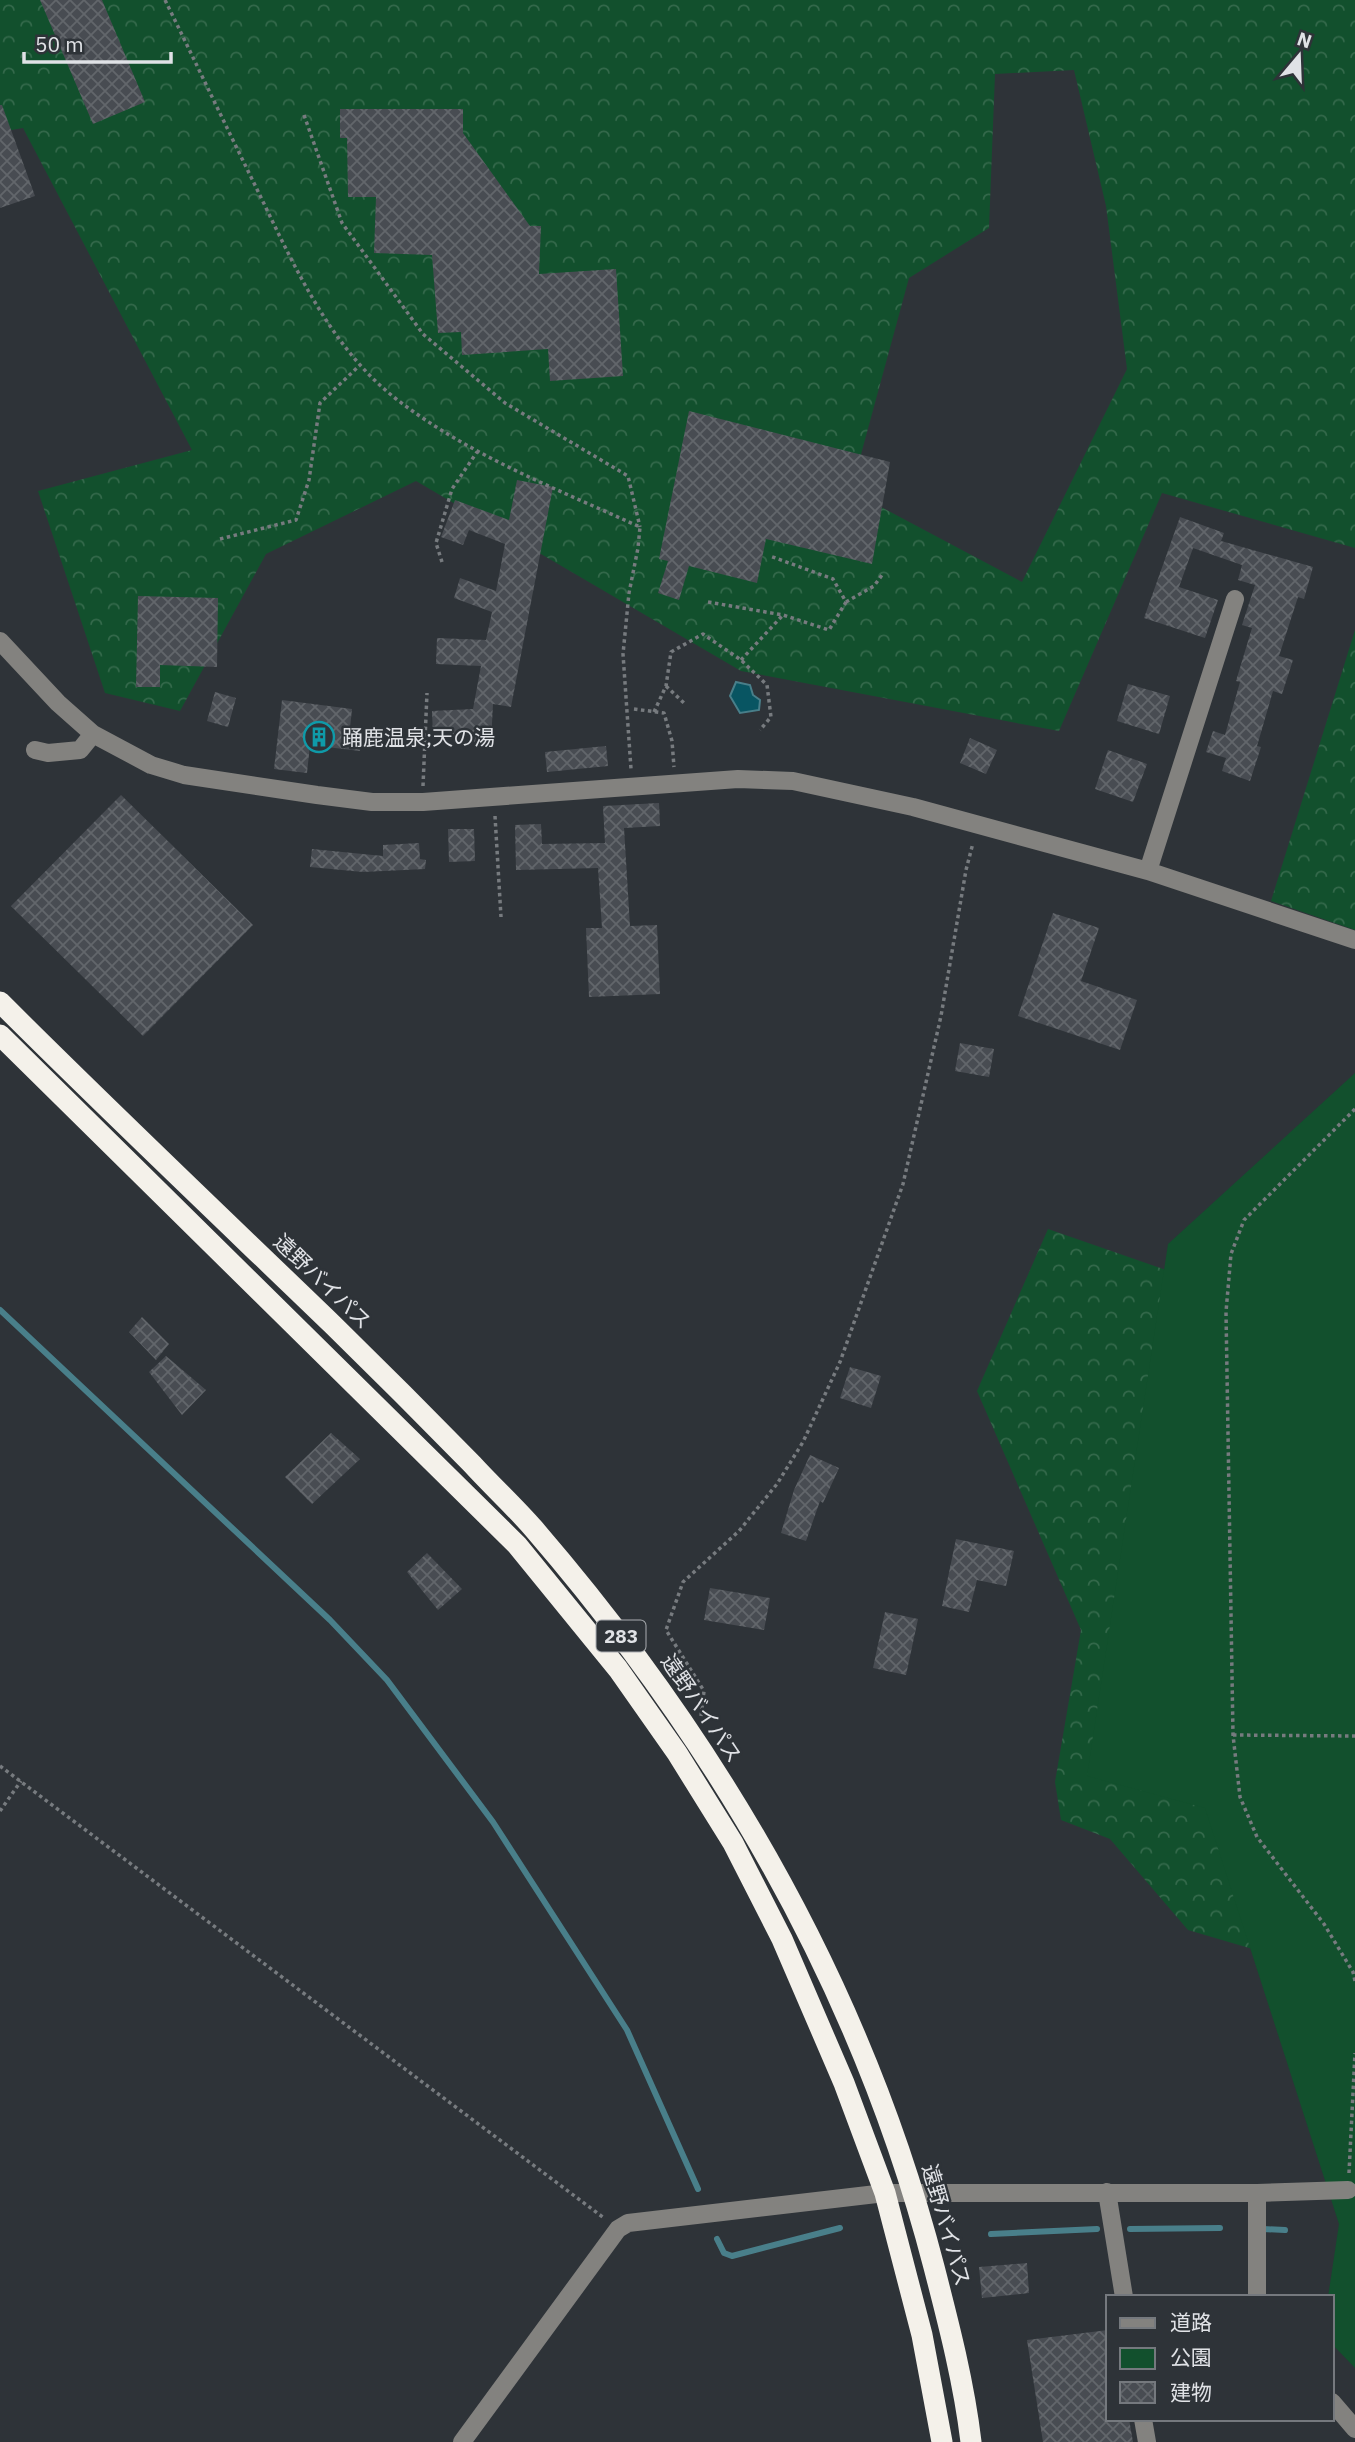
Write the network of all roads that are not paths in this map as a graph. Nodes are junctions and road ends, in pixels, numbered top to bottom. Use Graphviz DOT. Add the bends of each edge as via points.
graph roads {
  1 [pos="1235,599"];
  2 [pos="0,641"];
  3 [pos="93,734"];
  4 [pos="35,750"];
  5 [pos="1148,871"];
  6 [pos="1355,940"];
  7 [pos="0,1002"];
  8 [pos="0,1035"];
  9 [pos="282,1276"];
  10 [pos="266,1297"];
  11 [pos="1348,2190"];
  12 [pos="1107,2192"];
  13 [pos="885,2193"];
  14 [pos="1257,2193"];
  15 [pos="915,2194"];
  16 [pos="1124,2295"];
  17 [pos="1257,2295"];
  18 [pos="1334,2404"];
  19 [pos="1143,2421"];
  20 [pos="1355,2428"];
  21 [pos="462,2442"];
  22 [pos="942,2442"];
  23 [pos="971,2442"];
  24 [pos="1147,2442"];
  1 -- 5 [label="street"];
  2 -- 3 [label="street"];
  3 -- 4 [label="street" via="80,750"];
  3 -- 5 [label="street" via="151,765 184,775 372,802 738,779 793,781 977,824"];
  5 -- 6 [label="street"];
  7 -- 9 [label="highway, 遠野バイパス / 283"];
  8 -- 10 [label="highway, 283"];
  9 -- 10 [label="highway"];
  9 -- 15 [label="highway, 遠野バイパス / 283" via="532,1526 636,1654 693,1736 804,1923 842,1999"];
  10 -- 13 [label="highway, 283" via="517,1545 618,1669 677,1753 733,1843 782,1939"];
  11 -- 14 [label="street"];
  12 -- 14 [label="street"];
  12 -- 15 [label="street"];
  12 -- 16 [label="street"];
  13 -- 15 [label="street"];
  13 -- 21 [label="street" via="628,2223 618,2229"];
  13 -- 22 [label="highway, 283" via="922,2335"];
  14 -- 17 [label="street"];
  15 -- 23 [label="highway, 遠野バイパス / 283" via="953,2341"];
  18 -- 20 [label="street"];
  19 -- 24 [label="street"];
}
